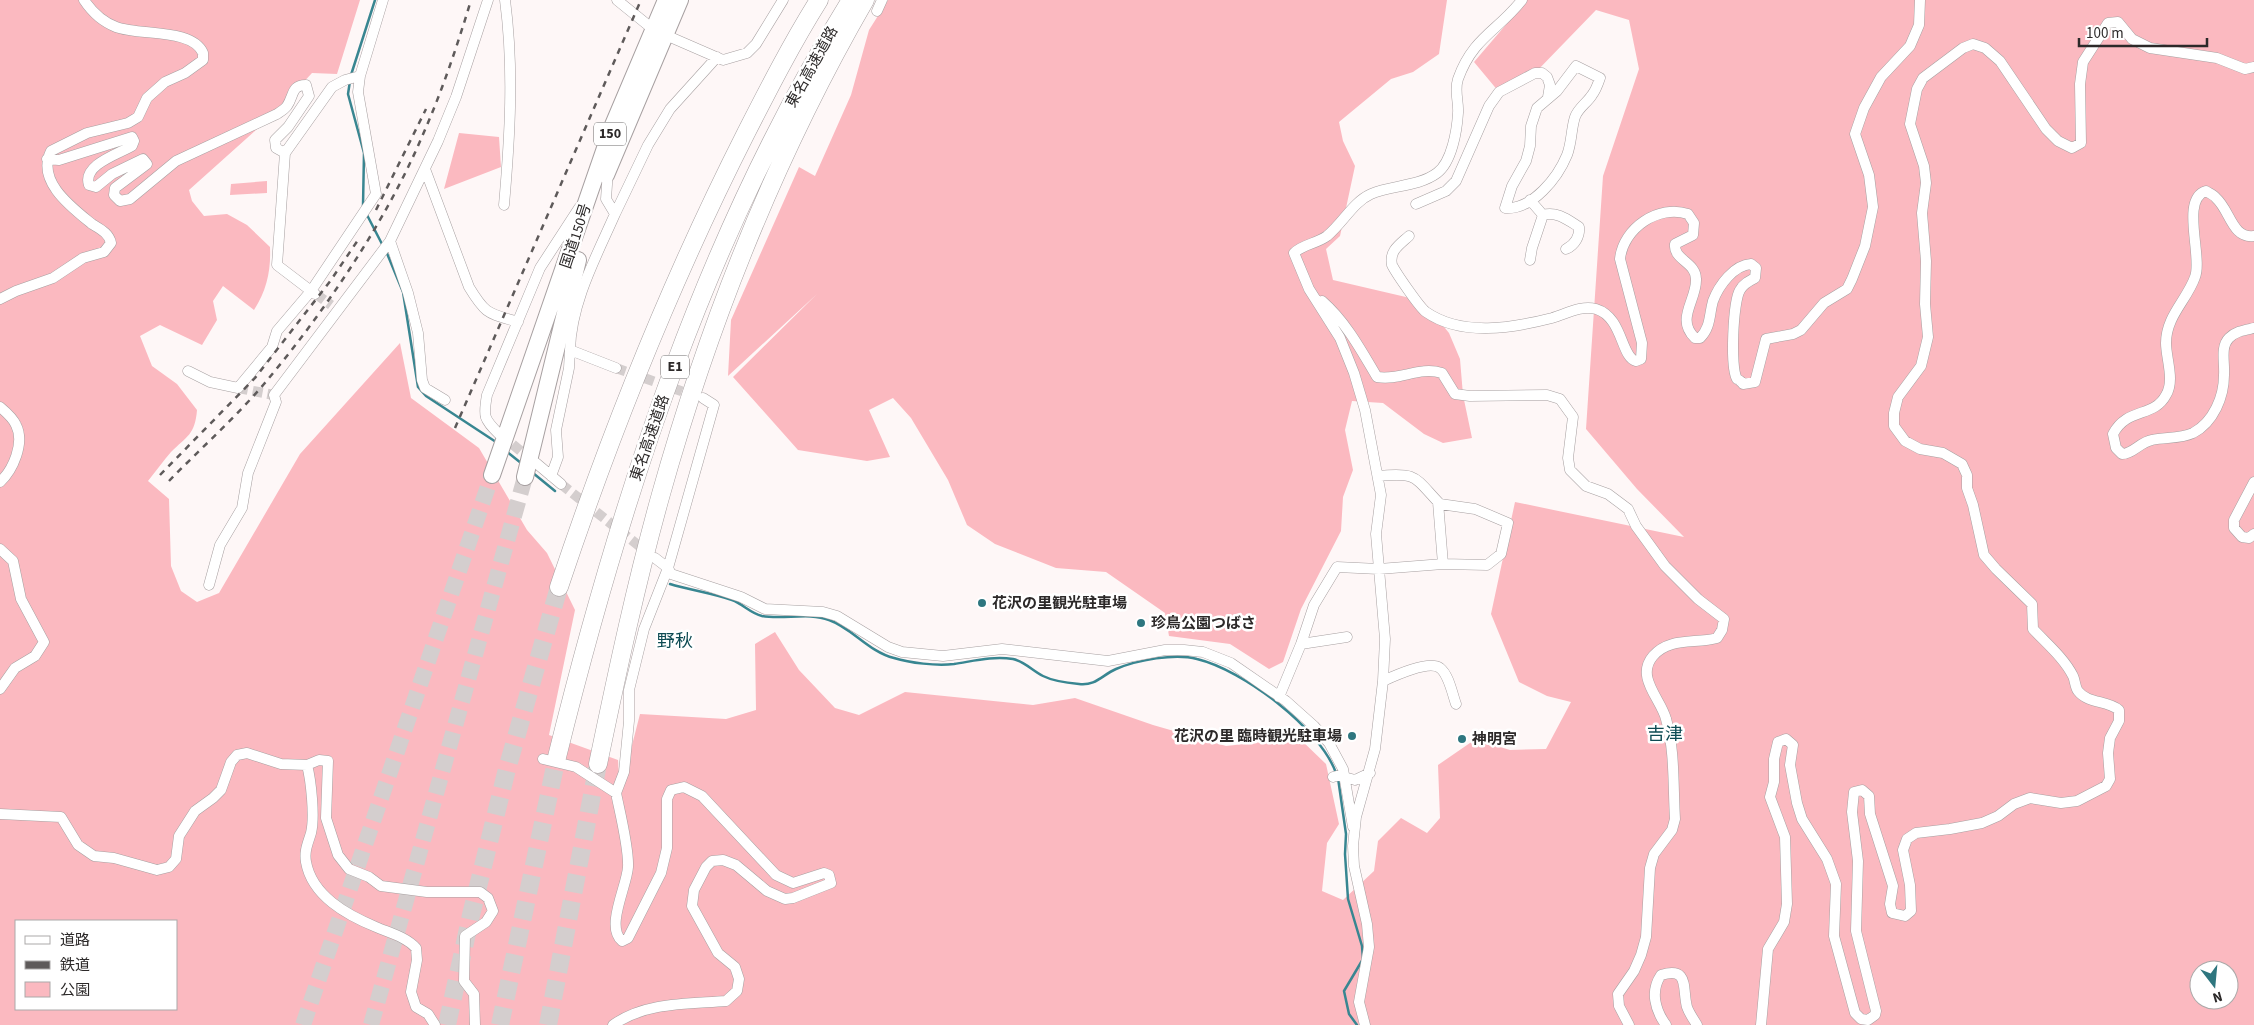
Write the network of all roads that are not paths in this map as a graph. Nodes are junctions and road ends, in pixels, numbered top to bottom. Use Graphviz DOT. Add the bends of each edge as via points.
graph roads {
  1 [pos="84,0"];
  2 [pos="383,0"];
  3 [pos="488,0"];
  4 [pos="505,0"];
  5 [pos="617,0"];
  6 [pos="666,0"];
  7 [pos="680,0"];
  8 [pos="783,0"];
  9 [pos="819,0"];
  10 [pos="851,0"];
  11 [pos="882,0"];
  12 [pos="1522,0"];
  13 [pos="1920,0"];
  14 [pos="871,6"];
  15 [pos="660,32"];
  16 [pos="717,57"];
  17 [pos="2254,67"];
  18 [pos="358,77"];
  19 [pos="1548,97"];
  20 [pos="285,153"];
  21 [pos="48,159"];
  22 [pos="424,169"];
  23 [pos="608,170"];
  24 [pos="591,190"];
  25 [pos="1530,200"];
  26 [pos="1416,204"];
  27 [pos="504,206"];
  28 [pos="615,214"];
  29 [pos="1543,215"];
  30 [pos="1409,236"];
  31 [pos="2254,236"];
  32 [pos="390,241"];
  33 [pos="1566,249"];
  34 [pos="1530,260"];
  35 [pos="1308,289"];
  36 [pos="313,293"];
  37 [pos="0,299"];
  38 [pos="518,322"];
  39 [pos="2254,328"];
  40 [pos="570,350"];
  41 [pos="616,368"];
  42 [pos="188,370"];
  43 [pos="703,398"];
  44 [pos="445,400"];
  45 [pos="0,407"];
  46 [pos="499,434"];
  47 [pos="536,463"];
  48 [pos="492,475"];
  49 [pos="551,476"];
  50 [pos="1378,476"];
  51 [pos="525,477"];
  52 [pos="0,482"];
  53 [pos="2254,482"];
  54 [pos="561,484"];
  55 [pos="1438,502"];
  56 [pos="2254,534"];
  57 [pos="0,549"];
  58 [pos="655,558"];
  59 [pos="1443,564"];
  60 [pos="668,568"];
  61 [pos="1379,569"];
  62 [pos="209,585"];
  63 [pos="559,587"];
  64 [pos="1347,637"];
  65 [pos="1301,644"];
  66 [pos="1383,681"];
  67 [pos="0,689"];
  68 [pos="1279,697"];
  69 [pos="1456,704"];
  70 [pos="550,758"];
  71 [pos="306,764"];
  72 [pos="598,764"];
  73 [pos="1370,772"];
  74 [pos="1344,775"];
  75 [pos="1333,777"];
  76 [pos="616,793"];
  77 [pos="0,814"];
  78 [pos="1354,831"];
  79 [pos="435,1025"];
  80 [pos="475,1025"];
  81 [pos="612,1025"];
  82 [pos="1365,1025"];
  83 [pos="1629,1025"];
  84 [pos="1666,1025"];
  85 [pos="1697,1025"];
  86 [pos="1761,1025"];
  1 -- 21 [label="street" via="95,14 116,27 183,37 195,43 203,53 203,60 165,82 147,98 138,117 128,123 86,133 51,151"];
  2 -- 18 [label="street"];
  3 -- 22 [label="street" via="456,97"];
  4 -- 27 [label="street" via="510,143"];
  5 -- 15 [label="street"];
  6 -- 15 [label="highway, 国道150号 / 150"];
  7 -- 15 [label="highway, 国道150号 / 150"];
  8 -- 16 [label="street" via="747,53 723,60"];
  9 -- 63 [label="highway, 東名高速道路 / E1" via="748,128 681,267 588,500"];
  10 -- 70 [label="highway, 東名高速道路 / E1" via="789,108 719,252 632,487"];
  11 -- 14 [label="street"];
  12 -- 35 [label="street" via="1474,47 1462,70 1457,88 1456,129 1444,164 1437,173 1423,180 1369,195 1316,244 1300,247 1294,253"];
  13 -- 30 [label="street" via="1919,25 1910,46 1881,77 1864,108 1855,134 1869,175 1873,207 1865,246 1852,279 1847,289 1824,304 1801,330 1766,340 1755,382 1743,384 1737,379 1734,322 1735,301 1740,290 1755,278 1756,268 1744,264 1726,279 1713,302 1705,333 1695,338 1690,333 1686,316 1696,276 1692,267 1674,249 1675,244 1693,235 1695,230 1688,214 1678,210 1644,221 1621,246 1620,259 1642,343 1641,359 1636,361 1629,357 1611,317 1596,309 1580,309 1529,324 1489,328 1465,326 1426,312 1392,266 1393,251"];
  14 -- 72 [label="highway, 東名高速道路 / E1" via="803,117 730,287 701,366 661,493"];
  15 -- 16 [label="street"];
  15 -- 23 [label="highway, 国道150号 / 150"];
  15 -- 24 [label="highway, 国道150号 / 150" via="613,125"];
  16 -- 28 [label="street" via="670,109 648,145"];
  17 -- 86 [label="street" via="2245,69 2217,58 2150,48 2139,44 2118,22 2108,23 2082,62 2081,143 2072,148 2058,141 2046,129 2022,98 2000,61 1985,48 1973,44 1963,48 1923,78 1917,89 1910,124 1924,166 1924,304 1928,337 1921,366 1898,397 1894,426 1905,441 1920,449 1943,453 1962,464 1984,555 2032,604 2033,629 2074,676 2077,690 2088,699 2112,704 2119,710 2120,721 2110,738 2110,779 2106,786 2077,801 2061,803 2030,798 1982,823 1916,833 1907,839 1903,850 1912,900 1911,911 1905,916 1892,913 1893,886 1870,814 1869,796 1862,790 1854,792 1852,812 1858,848 1856,931 1876,1010 1868,1020 1855,1013 1834,936 1836,884 1827,859 1796,803 1790,765 1793,745 1786,739 1778,742 1770,796 1785,837 1787,904 1784,922 1768,949"];
  18 -- 20 [label="street" via="332,87"];
  18 -- 36 [label="street" via="376,194"];
  19 -- 25 [label="street" via="1538,108 1531,126 1526,161 1512,186 1506,208"];
  19 -- 25 [label="street" via="1557,91 1576,66 1600,78 1591,97 1575,116 1567,154 1556,175"];
  19 -- 26 [label="street" via="1550,84 1542,73 1534,73 1498,92 1456,180 1441,194"];
  20 -- 21 [label="street" via="276,148 275,140 288,128 310,96 306,85 294,89 287,106 277,114 176,161 130,199 120,200 114,195 115,188 147,164 143,159 112,174 96,187 89,185 87,174 94,166 132,146 132,138 59,160"];
  20 -- 36 [label="street" via="277,265"];
  21 -- 37 [label="street" via="49,176 60,196 107,234 111,243 104,252 83,258 53,278"];
  22 -- 32 [label="street"];
  22 -- 38 [label="street" via="473,295 486,312"];
  23 -- 28 [label="street" via="606,199"];
  23 -- 51 [label="highway, 国道150号 / 150" via="578,261"];
  24 -- 38 [label="street" via="540,268"];
  24 -- 48 [label="highway, 国道150号 / 150"];
  25 -- 29 [label="street"];
  28 -- 40 [label="street" via="579,302"];
  29 -- 33 [label="street" via="1560,216 1579,227 1576,240"];
  29 -- 34 [label="street"];
  31 -- 39 [label="street" via="2247,237 2238,232 2216,198 2206,192 2201,193 2192,214 2196,276 2172,315 2168,328 2169,390 2156,407 2134,414 2120,423 2113,434 2116,448 2122,454 2128,454 2152,440 2182,436 2204,426 2215,412 2222,394 2224,348 2228,339 2238,332"];
  32 -- 44 [label="street" via="418,333 422,380 425,388"];
  32 -- 62 [label="street" via="335,308 274,394 276,402 248,473 242,508 220,545"];
  35 -- 50 [label="street" via="1340,338 1354,373"];
  35 -- 83 [label="street" via="1335,312 1377,378 1389,379 1416,370 1434,370 1442,373 1455,394 1547,395 1560,399 1573,417 1568,458 1570,470 1586,486 1608,494 1628,509 1636,526 1665,566 1724,619 1717,638 1669,645 1653,656 1646,668 1646,679 1666,718 1675,819 1672,830 1654,854 1650,868 1646,937 1641,954 1618,994 1619,1006"];
  36 -- 42 [label="street" via="277,331 272,348 238,388 210,382"];
  38 -- 46 [label="street" via="487,395 484,411 486,420"];
  40 -- 41 [label="street"];
  40 -- 49 [label="street" via="570,368 556,430 558,457"];
  43 -- 60 [label="street" via="714,405"];
  45 -- 52 [label="street" via="17,425 18,440 10,473"];
  47 -- 49 [label="street"];
  49 -- 54 [label="street"];
  50 -- 55 [label="street" via="1411,476 1420,481"];
  50 -- 61 [label="street" via="1380,495 1376,534"];
  53 -- 56 [label="street" via="2234,520 2234,528 2242,537 2249,538"];
  55 -- 59 [label="street"];
  55 -- 59 [label="street" via="1450,508 1475,509 1508,523 1501,554 1487,565"];
  57 -- 67 [label="street" via="13,561 21,599 44,642 35,656 15,668"];
  58 -- 60 [label="street"];
  59 -- 61 [label="street"];
  60 -- 68 [label="street" via="671,574 741,597 765,610 823,612 837,616 902,652 943,656 1002,649 1108,661 1165,650 1202,652 1230,663"];
  60 -- 76 [label="street" via="644,629 628,690 624,772"];
  61 -- 65 [label="street" via="1337,567 1314,605"];
  61 -- 66 [label="street" via="1386,639"];
  64 -- 65 [label="street"];
  65 -- 68 [label="street"];
  66 -- 69 [label="street" via="1416,668 1435,666 1444,674"];
  66 -- 73 [label="street"];
  68 -- 74 [label="street" via="1329,743"];
  70 -- 76 [label="street" via="576,767"];
  71 -- 77 [label="street" via="282,764 247,753 236,755 221,790 195,811 179,836 176,860 169,867 157,870 94,856 78,845 61,817"];
  71 -- 79 [label="street" via="312,794 306,862 314,884 340,908 416,948 411,992 416,1007 428,1014"];
  71 -- 80 [label="street" via="328,761 326,818 338,855 349,869 369,876 381,886 427,892 480,892 488,898 493,911 486,922 465,936 464,981 474,994"];
  73 -- 74 [label="street" via="1355,780"];
  73 -- 78 [label="street"];
  74 -- 75 [label="street"];
  74 -- 78 [label="street"];
  76 -- 81 [label="street" via="628,866 614,926 617,937 622,941 628,938 661,873 668,848 667,799 671,790 684,787 702,796 776,875 793,883 824,873 831,879 820,888 785,899 768,891 736,865 723,860 712,862 694,890 692,906 718,953 735,967 739,979 737,991 726,1001 670,1005 625,1016"];
  78 -- 82 [label="street" via="1354,866 1369,947 1359,1002"];
  84 -- 85 [label="street" via="1657,1009 1655,983 1660,975 1672,972 1684,982 1687,1009"];
}
